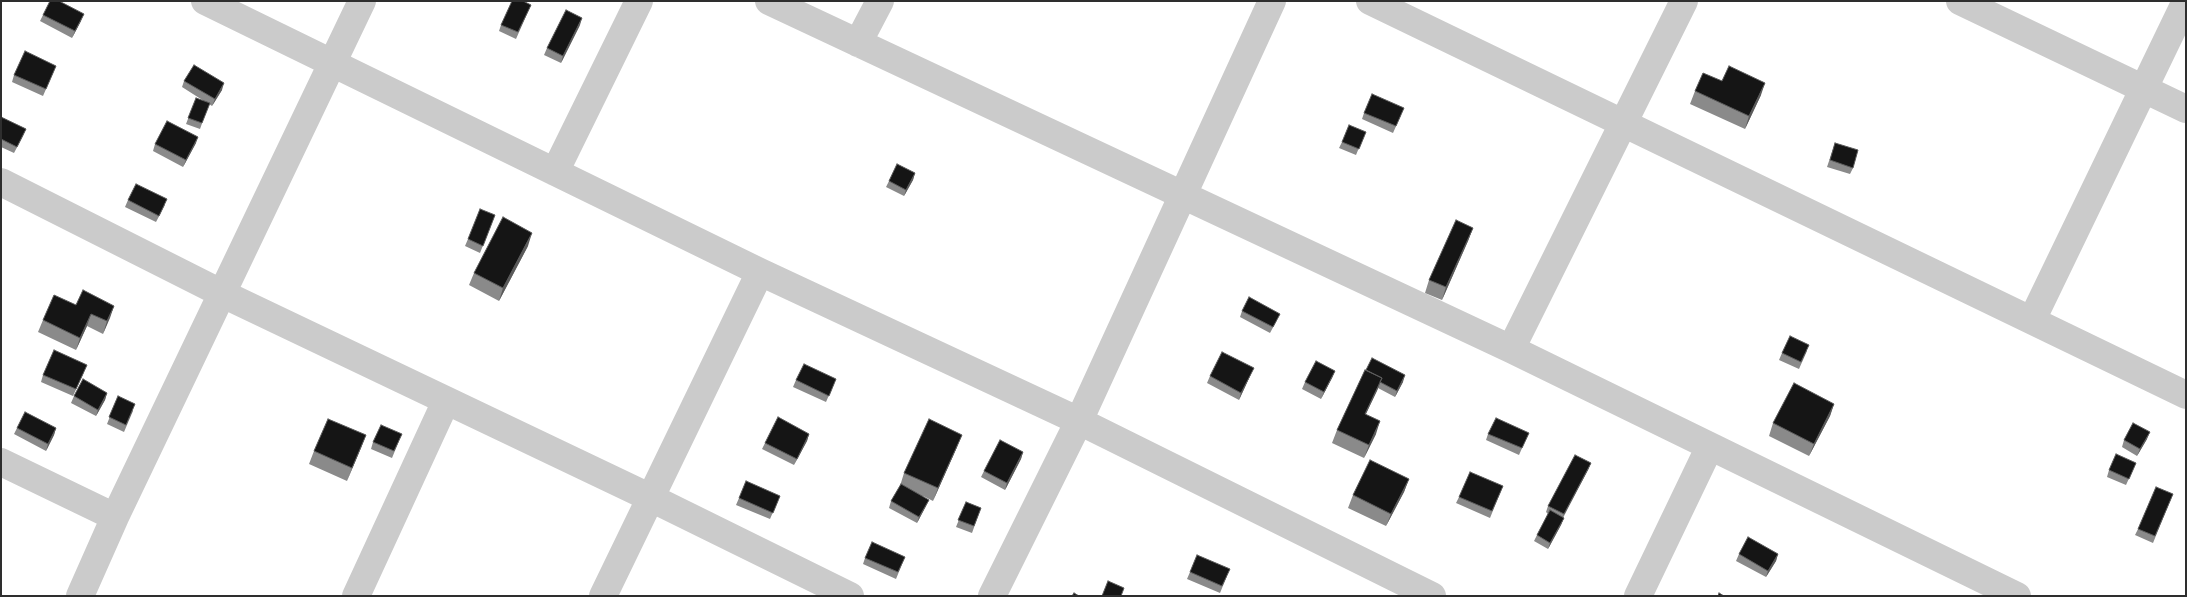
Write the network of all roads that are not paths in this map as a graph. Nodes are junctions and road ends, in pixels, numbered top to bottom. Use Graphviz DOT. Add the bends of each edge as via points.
graph roads {
  1 [pos="205,1"];
  2 [pos="362,1"];
  3 [pos="639,1"];
  4 [pos="769,1"];
  5 [pos="880,1"];
  6 [pos="1272,1"];
  7 [pos="1370,1"];
  8 [pos="1684,1"];
  9 [pos="1960,1"];
  10 [pos="2186,1"];
  11 [pos="858,44"];
  12 [pos="332,63"];
  13 [pos="2143,89"];
  14 [pos="2186,109"];
  15 [pos="1624,122"];
  16 [pos="555,172"];
  17 [pos="1,182"];
  18 [pos="1183,196"];
  19 [pos="760,272"];
  20 [pos="222,294"];
  21 [pos="2032,320"];
  22 [pos="1511,349"];
  23 [pos="2186,395"];
  24 [pos="446,401"];
  25 [pos="1079,420"];
  26 [pos="1710,446"];
  27 [pos="1,462"];
  28 [pos="651,498"];
  29 [pos="115,517"];
  30 [pos="80,596"];
  31 [pos="356,596"];
  32 [pos="604,596"];
  33 [pos="850,596"];
  34 [pos="992,596"];
  35 [pos="1432,596"];
  36 [pos="1638,596"];
  37 [pos="2017,596"];
  1 -- 12 [label="street"];
  2 -- 12 [label="street"];
  3 -- 16 [label="street"];
  4 -- 11 [label="street"];
  5 -- 11 [label="street"];
  6 -- 18 [label="street"];
  7 -- 15 [label="street"];
  8 -- 15 [label="street"];
  9 -- 13 [label="street"];
  10 -- 13 [label="street"];
  11 -- 18 [label="street"];
  12 -- 16 [label="street"];
  12 -- 20 [label="street"];
  13 -- 14 [label="street"];
  13 -- 21 [label="street"];
  15 -- 21 [label="street"];
  15 -- 22 [label="street"];
  16 -- 19 [label="street"];
  17 -- 20 [label="street"];
  18 -- 22 [label="street"];
  18 -- 25 [label="street"];
  19 -- 25 [label="street"];
  19 -- 28 [label="street"];
  20 -- 24 [label="street"];
  20 -- 29 [label="street"];
  21 -- 23 [label="street"];
  22 -- 26 [label="street"];
  24 -- 28 [label="street"];
  24 -- 31 [label="street"];
  25 -- 34 [label="street"];
  25 -- 35 [label="street"];
  26 -- 36 [label="street"];
  26 -- 37 [label="street"];
  27 -- 29 [label="street"];
  28 -- 32 [label="street"];
  28 -- 33 [label="street"];
  29 -- 30 [label="street"];
}
